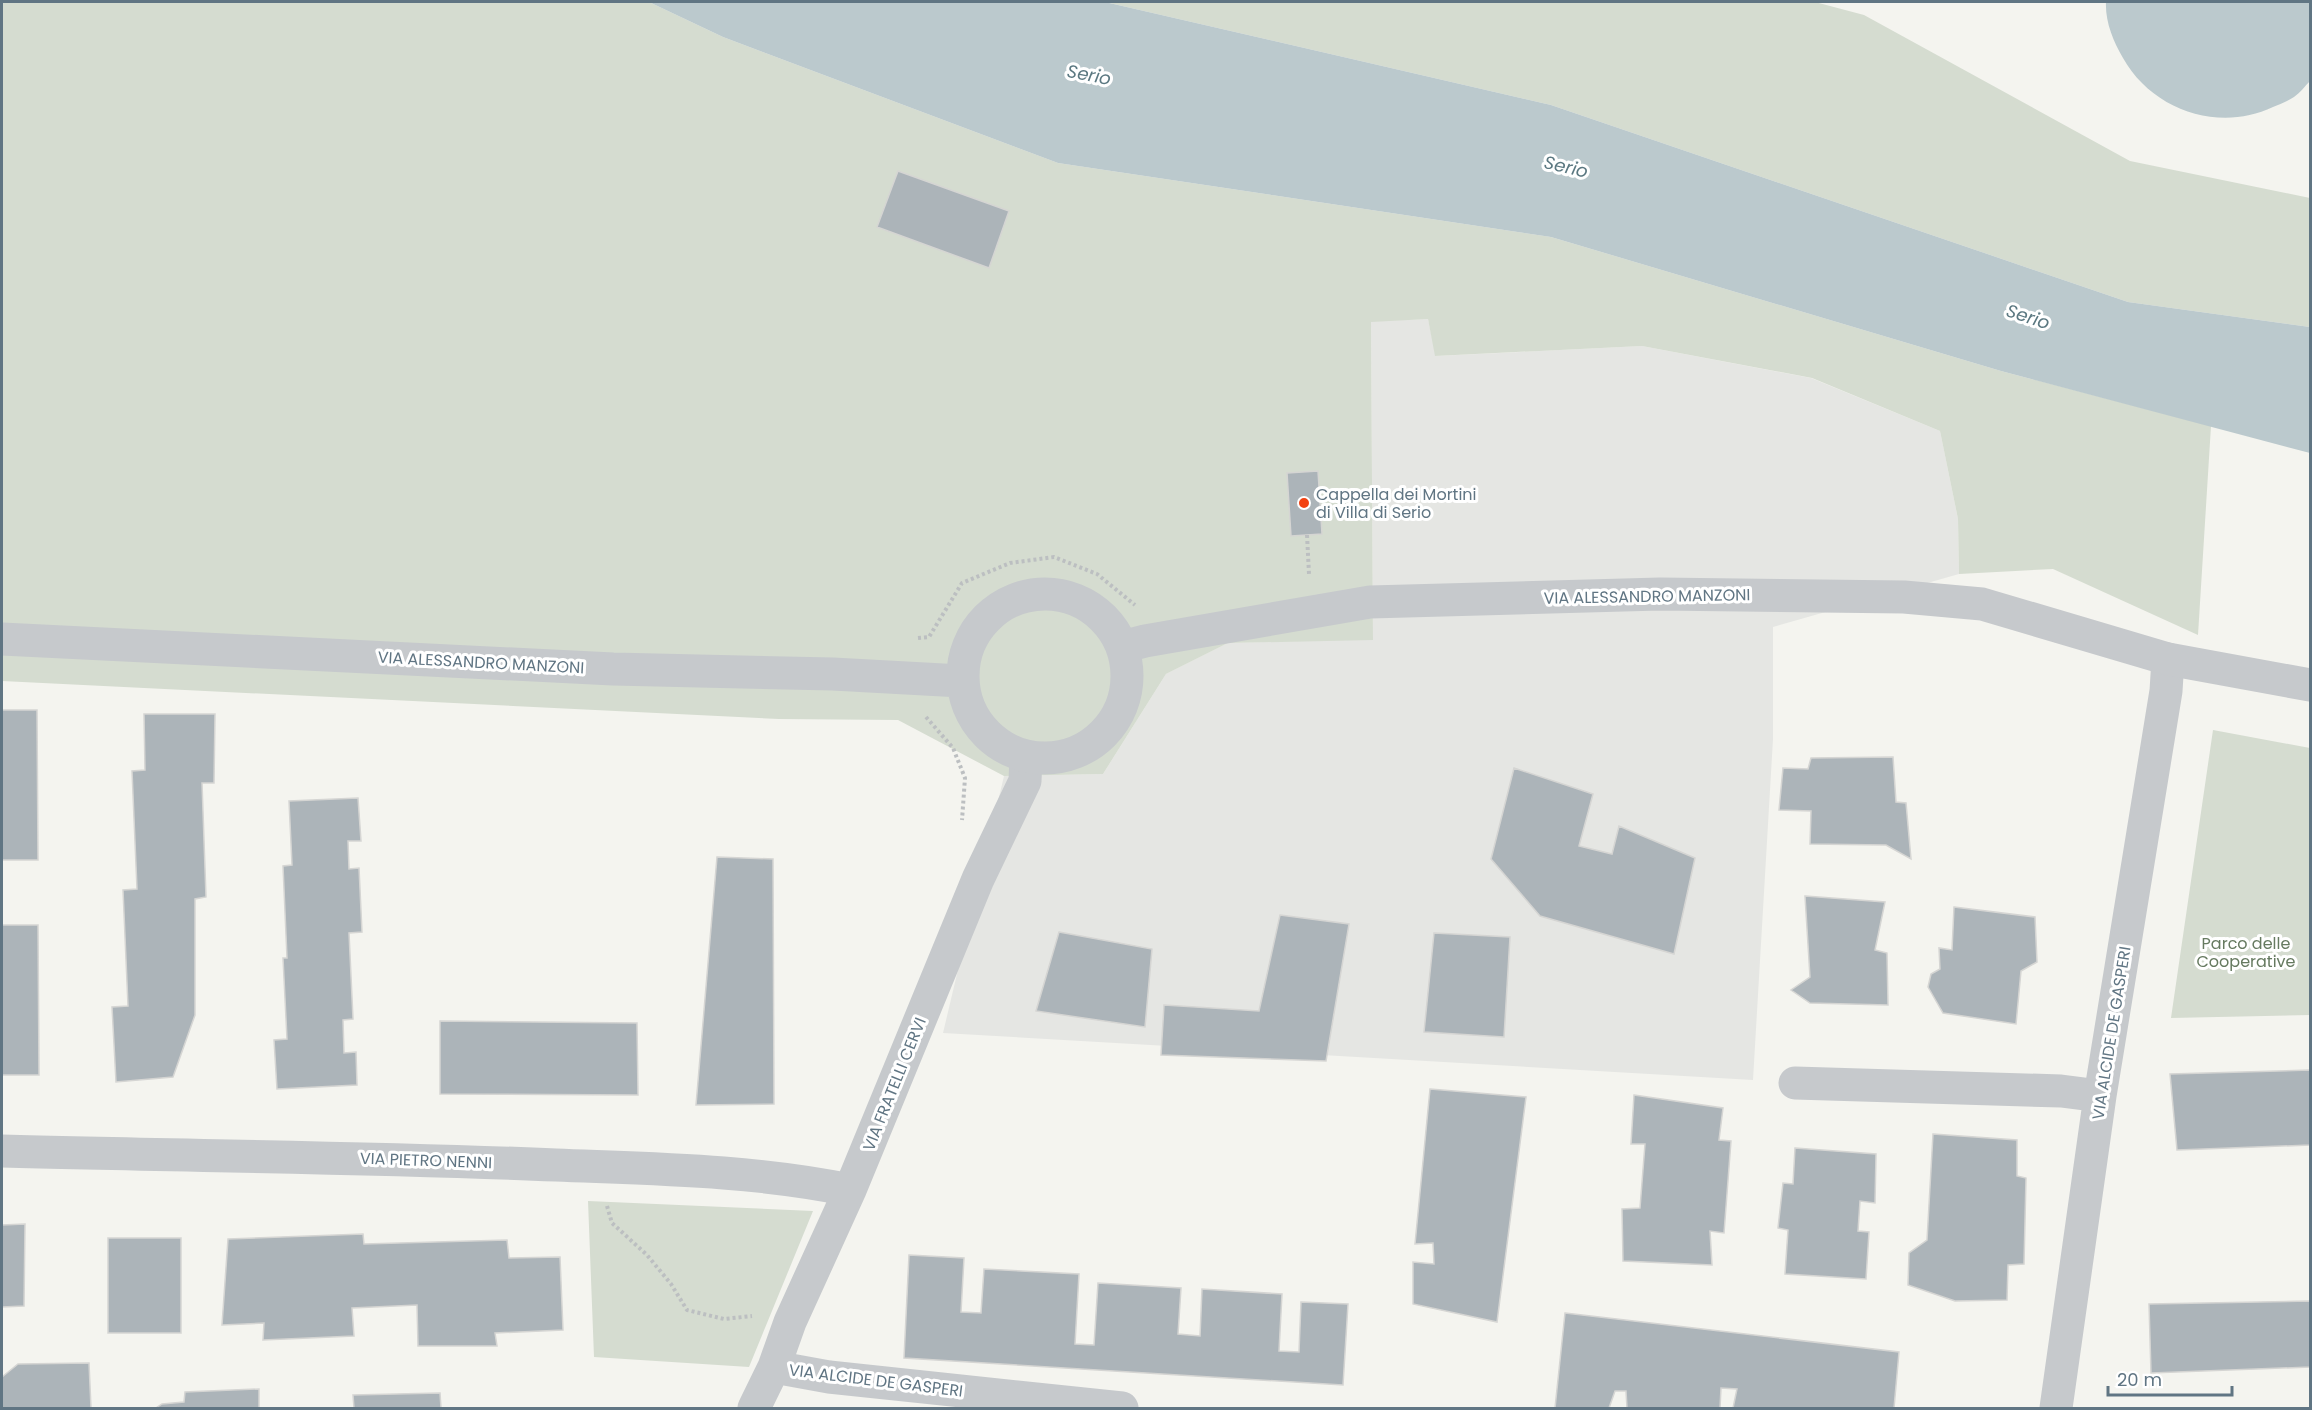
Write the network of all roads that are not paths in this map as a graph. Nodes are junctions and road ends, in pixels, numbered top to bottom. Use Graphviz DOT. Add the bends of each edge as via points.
graph roads {
  1 [pos="2,639"];
  2 [pos="1122,647"];
  3 [pos="2168,659"];
  4 [pos="961,681"];
  5 [pos="2310,685"];
  6 [pos="1026,757"];
  7 [pos="1795,1083"];
  8 [pos="2100,1096"];
  9 [pos="2,1151"];
  10 [pos="850,1190"];
  11 [pos="774,1367"];
  12 [pos="754,1408"];
  13 [pos="1122,1408"];
  14 [pos="2056,1408"];
  1 -- 4 [label="street, VIA ALESSANDRO MANZONI" via="613,669"];
  2 -- 3 [label="street, VIA ALESSANDRO MANZONI" via="1370,602 1660,594 1869,596 1982,604"];
  2 -- 4 [label="street" via="1109,624 1090,606 1066,595 1040,592 1015,598 992,611 975,631 964,655"];
  2 -- 6 [label="street" via="1127,668 1126,691 1107,730 1070,755"];
  3 -- 5 [label="street, VIA ALESSANDRO MANZONI"];
  3 -- 8 [label="street, VIA ALCIDE DE GASPERI"];
  4 -- 6 [label="street" via="971,715 994,742"];
  6 -- 10 [label="street, VIA FRATELLI CERVI" via="1025,781 978,879"];
  7 -- 8 [label="street" via="2061,1091"];
  8 -- 14 [label="street, VIA ALCIDE DE GASPERI"];
  9 -- 10 [label="street, VIA PIETRO NENNI" via="420,1159 724,1172"];
  10 -- 11 [label="street, VIA FRATELLI CERVI" via="790,1322"];
  11 -- 12 [label="street, VIA FRATELLI CERVI"];
  11 -- 13 [label="street, VIA ALCIDE DE GASPERI" via="829,1377"];
}
